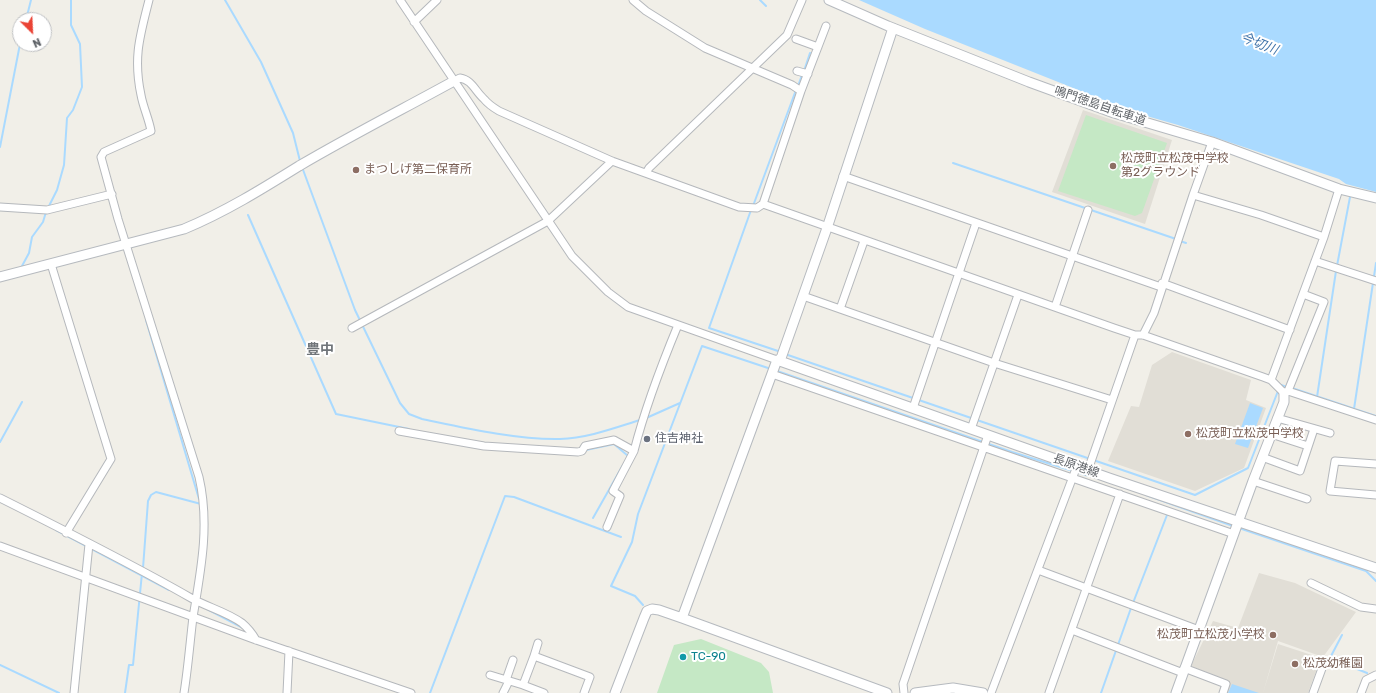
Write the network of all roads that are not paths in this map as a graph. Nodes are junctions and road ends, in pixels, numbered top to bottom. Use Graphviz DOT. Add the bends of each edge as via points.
graph roads {
  1 [pos="149,0"];
  2 [pos="400,0"];
  3 [pos="437,0"];
  4 [pos="633,0"];
  5 [pos="802,0"];
  6 [pos="829,0"];
  7 [pos="414,22"];
  8 [pos="826,26"];
  9 [pos="893,28"];
  10 [pos="796,39"];
  11 [pos="818,47"];
  12 [pos="752,69"];
  13 [pos="797,71"];
  14 [pos="808,74"];
  15 [pos="454,81"];
  16 [pos="801,91"];
  17 [pos="1212,142"];
  18 [pos="612,161"];
  19 [pos="646,173"];
  20 [pos="844,176"];
  21 [pos="1339,189"];
  22 [pos="112,194"];
  23 [pos="1193,195"];
  24 [pos="1376,198"];
  25 [pos="763,204"];
  26 [pos="0,207"];
  27 [pos="1088,210"];
  28 [pos="548,221"];
  29 [pos="976,223"];
  30 [pos="827,228"];
  31 [pos="1324,237"];
  32 [pos="864,241"];
  33 [pos="127,244"];
  34 [pos="1072,257"];
  35 [pos="1315,261"];
  36 [pos="51,264"];
  37 [pos="959,274"];
  38 [pos="0,277"];
  39 [pos="1376,281"];
  40 [pos="1162,285"];
  41 [pos="1303,294"];
  42 [pos="1018,295"];
  43 [pos="802,296"];
  44 [pos="1055,307"];
  45 [pos="840,309"];
  46 [pos="678,325"];
  47 [pos="352,328"];
  48 [pos="1290,330"];
  49 [pos="1135,335"];
  50 [pos="1143,335"];
  51 [pos="935,342"];
  52 [pos="778,360"];
  53 [pos="994,363"];
  54 [pos="772,374"];
  55 [pos="1271,380"];
  56 [pos="1286,392"];
  57 [pos="1112,400"];
  58 [pos="913,408"];
  59 [pos="1277,418"];
  60 [pos="1376,420"];
  61 [pos="971,429"];
  62 [pos="1314,429"];
  63 [pos="399,431"];
  64 [pos="1330,433"];
  65 [pos="1271,434"];
  66 [pos="988,435"];
  67 [pos="1308,446"];
  68 [pos="984,447"];
  69 [pos="634,451"];
  70 [pos="1262,457"];
  71 [pos="1376,464"];
  72 [pos="1077,466"];
  73 [pos="1088,470"];
  74 [pos="1073,477"];
  75 [pos="1253,481"];
  76 [pos="1120,494"];
  77 [pos="1376,495"];
  78 [pos="0,498"];
  79 [pos="1307,499"];
  80 [pos="607,527"];
  81 [pos="1236,528"];
  82 [pos="66,533"];
  83 [pos="89,544"];
  84 [pos="0,546"];
  85 [pos="1376,568"];
  86 [pos="1038,570"];
  87 [pos="85,578"];
  88 [pos="1311,583"];
  89 [pos="1087,588"];
  90 [pos="196,601"];
  91 [pos="1376,609"];
  92 [pos="194,616"];
  93 [pos="682,618"];
  94 [pos="1072,630"];
  95 [pos="1199,630"];
  96 [pos="256,640"];
  97 [pos="538,643"];
  98 [pos="289,651"];
  99 [pos="534,656"];
  100 [pos="513,660"];
  101 [pos="1324,663"];
  102 [pos="1184,670"];
  103 [pos="490,675"];
  104 [pos="1376,675"];
  105 [pos="508,680"];
  106 [pos="523,685"];
  107 [pos="74,693"];
  108 [pos="184,693"];
  109 [pos="286,693"];
  110 [pos="411,693"];
  111 [pos="504,693"];
  112 [pos="544,693"];
  113 [pos="584,693"];
  114 [pos="615,693"];
  115 [pos="887,693"];
  116 [pos="904,693"];
  117 [pos="915,693"];
  118 [pos="983,693"];
  119 [pos="991,693"];
  120 [pos="1049,693"];
  121 [pos="1176,693"];
  122 [pos="1223,693"];
  123 [pos="1313,693"];
  124 [pos="1361,693"];
  1 -- 22 [label="street" via="138,38 136,62 141,97 151,131 104,152 101,156"];
  2 -- 7 [label="street"];
  3 -- 7 [label="street"];
  4 -- 12 [label="street" via="705,48"];
  5 -- 12 [label="street" via="787,35"];
  6 -- 9 [label="street, 鳴門徳島自転車道"];
  7 -- 15 [label="street"];
  8 -- 11 [label="street"];
  9 -- 17 [label="street, 鳴門徳島自転車道" via="1114,113"];
  9 -- 20 [label="street"];
  10 -- 11 [label="street"];
  11 -- 14 [label="street"];
  12 -- 16 [label="street"];
  12 -- 19 [label="street"];
  13 -- 14 [label="street"];
  14 -- 16 [label="street"];
  15 -- 18 [label="street" via="460,78 470,81 484,100 500,111"];
  15 -- 28 [label="street"];
  15 -- 33 [label="street" via="226,210 184,229"];
  16 -- 25 [label="street"];
  17 -- 21 [label="street, 鳴門徳島自転車道"];
  17 -- 23 [label="street"];
  18 -- 19 [label="street"];
  18 -- 28 [label="street"];
  19 -- 25 [label="street" via="739,207 757,208"];
  20 -- 29 [label="street"];
  20 -- 30 [label="street"];
  21 -- 24 [label="street, 鳴門徳島自転車道"];
  21 -- 31 [label="street"];
  22 -- 26 [label="street" via="50,209"];
  22 -- 33 [label="street"];
  23 -- 31 [label="street"];
  23 -- 40 [label="street"];
  25 -- 30 [label="street"];
  27 -- 34 [label="street"];
  28 -- 46 [label="street" via="572,256 608,292 628,307"];
  28 -- 47 [label="street"];
  29 -- 34 [label="street"];
  29 -- 37 [label="street"];
  30 -- 32 [label="street"];
  30 -- 43 [label="street"];
  31 -- 35 [label="street"];
  32 -- 37 [label="street"];
  32 -- 45 [label="street"];
  33 -- 36 [label="street"];
  33 -- 90 [label="street" via="204,498 202,568"];
  34 -- 40 [label="street"];
  34 -- 44 [label="street"];
  35 -- 39 [label="street"];
  35 -- 41 [label="street"];
  36 -- 38 [label="street"];
  36 -- 82 [label="street" via="112,459"];
  37 -- 42 [label="street"];
  37 -- 51 [label="street"];
  40 -- 48 [label="street"];
  40 -- 50 [label="street" via="1154,313"];
  41 -- 48 [label="street"];
  41 -- 56 [label="street" via="1324,302"];
  42 -- 44 [label="street"];
  42 -- 53 [label="street"];
  43 -- 45 [label="street"];
  43 -- 52 [label="street"];
  44 -- 49 [label="street"];
  45 -- 51 [label="street"];
  46 -- 52 [label="street"];
  46 -- 69 [label="street" via="662,364"];
  48 -- 55 [label="street"];
  49 -- 50 [label="street"];
  49 -- 57 [label="street"];
  50 -- 55 [label="street"];
  51 -- 53 [label="street"];
  51 -- 58 [label="street"];
  52 -- 54 [label="street"];
  52 -- 58 [label="street, 長原港線"];
  53 -- 57 [label="street"];
  53 -- 61 [label="street"];
  54 -- 68 [label="street"];
  54 -- 93 [label="street"];
  55 -- 56 [label="street"];
  56 -- 59 [label="street"];
  56 -- 60 [label="street"];
  57 -- 73 [label="street"];
  58 -- 61 [label="street, 長原港線"];
  59 -- 62 [label="street"];
  59 -- 65 [label="street"];
  61 -- 66 [label="street, 長原港線"];
  62 -- 64 [label="street"];
  62 -- 67 [label="street"];
  63 -- 69 [label="street" via="484,446 578,452 585,446 614,440"];
  65 -- 67 [label="street"];
  65 -- 70 [label="street"];
  66 -- 68 [label="street"];
  66 -- 72 [label="street, 長原港線"];
  67 -- 70 [label="street" via="1300,471"];
  68 -- 74 [label="street"];
  68 -- 116 [label="street" via="903,684"];
  69 -- 80 [label="street" via="613,491 620,496"];
  70 -- 75 [label="street"];
  71 -- 77 [label="street" via="1335,460 1330,491"];
  72 -- 73 [label="street, 長原港線"];
  72 -- 74 [label="street"];
  73 -- 81 [label="street, 長原港線"];
  74 -- 76 [label="street"];
  74 -- 86 [label="street"];
  75 -- 79 [label="street"];
  75 -- 81 [label="street"];
  76 -- 81 [label="street"];
  76 -- 89 [label="street"];
  78 -- 82 [label="street"];
  81 -- 85 [label="street, 長原港線"];
  81 -- 95 [label="street"];
  82 -- 83 [label="street"];
  83 -- 87 [label="street"];
  83 -- 90 [label="street" via="124,560"];
  84 -- 87 [label="street"];
  86 -- 89 [label="street"];
  86 -- 119 [label="street"];
  87 -- 92 [label="street"];
  87 -- 107 [label="street"];
  88 -- 91 [label="street" via="1360,607"];
  89 -- 94 [label="street"];
  89 -- 95 [label="street"];
  90 -- 92 [label="street"];
  90 -- 96 [label="street" via="241,623"];
  92 -- 96 [label="street"];
  92 -- 108 [label="street"];
  93 -- 114 [label="street" via="659,610 647,611"];
  93 -- 115 [label="street"];
  94 -- 102 [label="street"];
  94 -- 120 [label="street"];
  95 -- 102 [label="street"];
  96 -- 98 [label="street"];
  97 -- 99 [label="street"];
  98 -- 109 [label="street"];
  98 -- 110 [label="street"];
  99 -- 106 [label="street"];
  99 -- 113 [label="street" via="590,677"];
  100 -- 105 [label="street"];
  101 -- 123 [label="street"];
  102 -- 121 [label="street"];
  102 -- 122 [label="street" via="1226,684"];
  103 -- 105 [label="street"];
  104 -- 124 [label="street" via="1366,680"];
  105 -- 106 [label="street"];
  105 -- 111 [label="street"];
  106 -- 112 [label="street"];
  117 -- 118 [label="street" via="952,688"];
}
